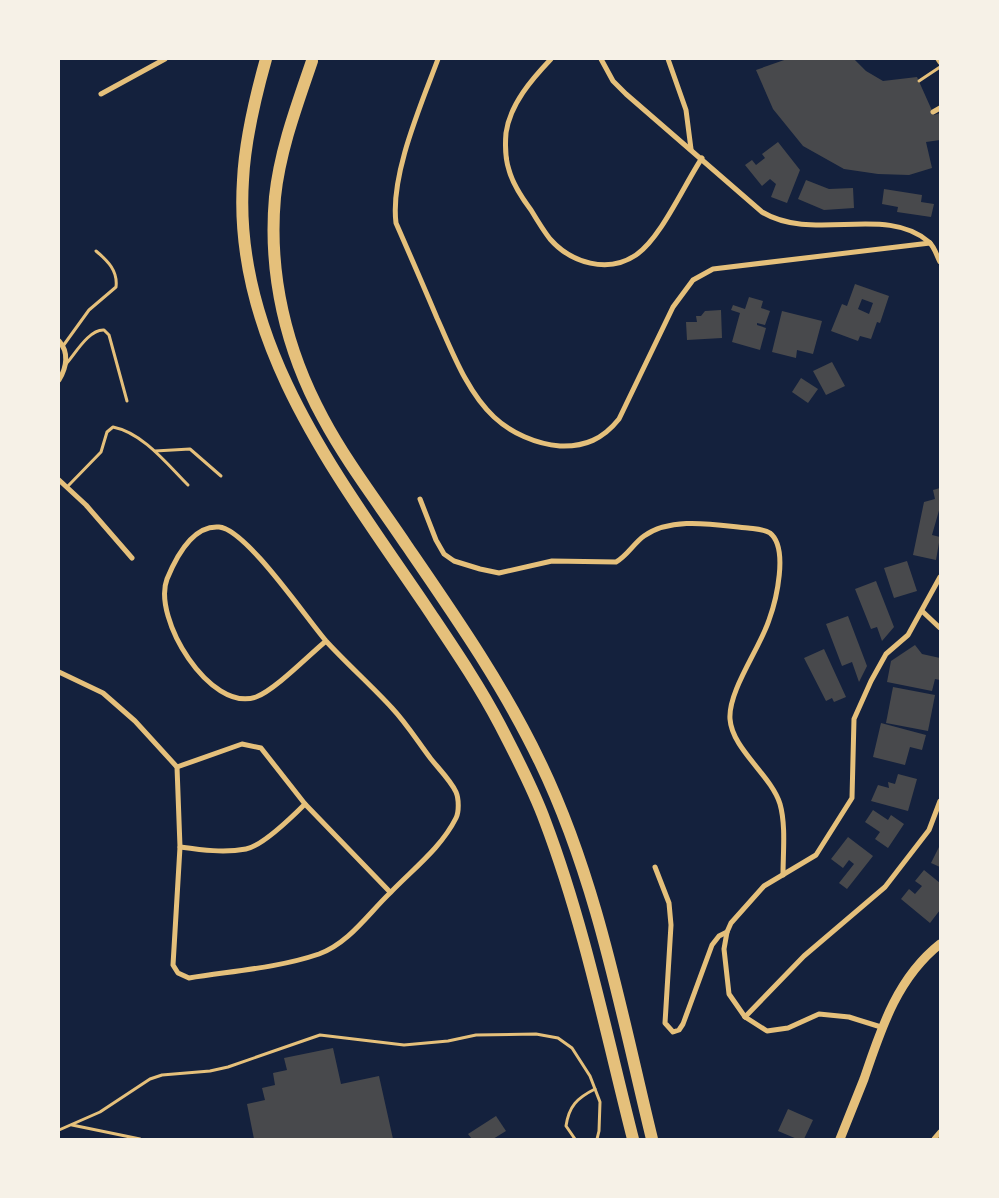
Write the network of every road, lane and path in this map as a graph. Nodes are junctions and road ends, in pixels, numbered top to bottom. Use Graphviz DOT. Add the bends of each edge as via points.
graph roads {
  1 [pos="165,59"];
  2 [pos="266,59"];
  3 [pos="438,59"];
  4 [pos="551,59"];
  5 [pos="602,59"];
  6 [pos="668,59"];
  7 [pos="312,60"];
  8 [pos="940,67"];
  9 [pos="919,81"];
  10 [pos="101,94"];
  11 [pos="940,108"];
  12 [pos="933,112"];
  13 [pos="691,149"];
  14 [pos="702,158"];
  15 [pos="930,243"];
  16 [pos="96,251"];
  17 [pos="940,262"];
  18 [pos="61,343"];
  19 [pos="65,365"];
  20 [pos="59,380"];
  21 [pos="128,401"];
  22 [pos="155,451"];
  23 [pos="221,476"];
  24 [pos="59,480"];
  25 [pos="188,485"];
  26 [pos="68,486"];
  27 [pos="420,499"];
  28 [pos="132,558"];
  29 [pos="940,577"];
  30 [pos="922,611"];
  31 [pos="940,628"];
  32 [pos="326,641"];
  33 [pos="59,672"];
  34 [pos="177,767"];
  35 [pos="940,801"];
  36 [pos="305,804"];
  37 [pos="180,847"];
  38 [pos="655,867"];
  39 [pos="783,876"];
  40 [pos="390,892"];
  41 [pos="727,932"];
  42 [pos="940,944"];
  43 [pos="745,1017"];
  44 [pos="881,1027"];
  45 [pos="595,1089"];
  46 [pos="71,1125"];
  47 [pos="59,1130"];
  48 [pos="940,1132"];
  49 [pos="140,1139"];
  50 [pos="575,1139"];
  51 [pos="597,1139"];
  52 [pos="633,1139"];
  53 [pos="652,1139"];
  54 [pos="840,1139"];
  55 [pos="934,1139"];
  1 -- 10 [label="street"];
  2 -- 52 [label="highway" via="254,100 246,150 242,210 249,272 270,347 281,376 311,432 472,677 498,722 541,811 578,922"];
  3 -- 15 [label="street" via="399,174 394,206 396,223 450,348 473,391 493,416 509,429 530,439 574,447 589,443 611,429 619,419 673,307 701,274 713,269"];
  4 -- 14 [label="street" via="513,109 506,133 505,154 514,184 524,200 550,239 570,255 596,265 618,263 636,255 652,240"];
  5 -- 13 [label="street" via="613,81"];
  6 -- 13 [label="street" via="686,110"];
  7 -- 53 [label="highway" via="280,164 275,197 276,268 287,332 323,419 487,664 560,806 594,904"];
  8 -- 9 [label="lane"];
  11 -- 12 [label="street"];
  13 -- 14 [label="street"];
  14 -- 15 [label="street" via="762,212 785,223 884,224 910,231"];
  15 -- 17 [label="street"];
  16 -- 18 [label="lane" via="113,269 116,287 110,295 96,302"];
  18 -- 19 [label="street" via="66,355"];
  19 -- 20 [label="street"];
  19 -- 21 [label="lane" via="92,334 104,330 109,335"];
  22 -- 23 [label="lane" via="190,450"];
  22 -- 25 [label="lane"];
  22 -- 26 [label="lane" via="112,427 107,432 101,452"];
  24 -- 26 [label="street"];
  26 -- 28 [label="street"];
  27 -- 39 [label="street" via="444,554 454,561 493,572 552,561 616,562 636,542 652,532 684,525 705,524 769,533 778,548 780,565 769,620 732,702 730,721 780,805"];
  29 -- 30 [label="street"];
  30 -- 31 [label="street"];
  30 -- 39 [label="street" via="908,634 886,654 854,719 852,798 816,855"];
  32 -- 32 [label="street" via="260,558 231,530 219,527 201,529 186,545 166,581 165,602 170,629 204,679 220,692 241,699 256,697"];
  32 -- 40 [label="street" via="394,710 456,792 457,816 425,860"];
  33 -- 34 [label="street" via="103,693 135,721"];
  34 -- 36 [label="street" via="242,744 261,748"];
  34 -- 37 [label="street"];
  35 -- 43 [label="street" via="929,830 885,886 804,956"];
  36 -- 37 [label="street" via="281,827 248,849 215,851"];
  36 -- 40 [label="street"];
  37 -- 40 [label="street" via="173,965 178,973 189,978 282,963 321,953 355,931"];
  38 -- 41 [label="street" via="669,904 671,925 665,1023 673,1032 682,1024 712,945"];
  39 -- 41 [label="street" via="764,886 731,923"];
  41 -- 43 [label="street" via="724,949 729,994"];
  42 -- 44 [label="street" via="907,979"];
  43 -- 44 [label="street" via="766,1031 788,1028 819,1014 849,1017"];
  44 -- 54 [label="street"];
  45 -- 46 [label="lane" via="572,1048 558,1038 536,1034 476,1036 404,1045 320,1035 228,1067 156,1077 138,1085 100,1112"];
  45 -- 50 [label="lane" via="573,1103 566,1126"];
  45 -- 51 [label="lane" via="600,1102"];
  46 -- 47 [label="lane"];
  46 -- 49 [label="lane"];
  48 -- 55 [label="street"];
}
